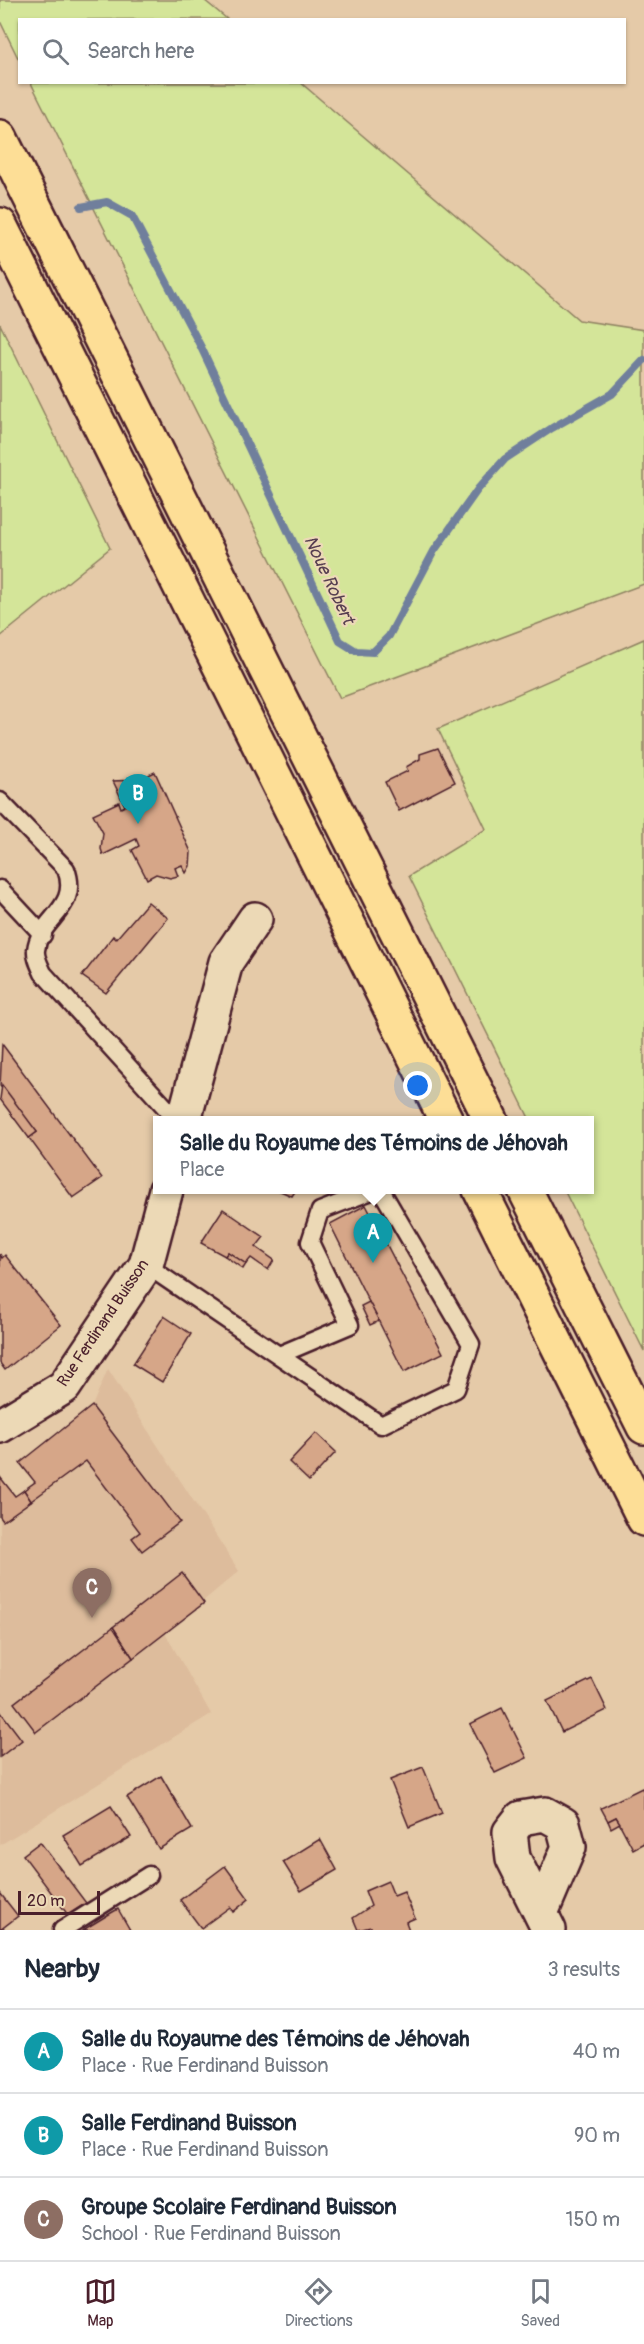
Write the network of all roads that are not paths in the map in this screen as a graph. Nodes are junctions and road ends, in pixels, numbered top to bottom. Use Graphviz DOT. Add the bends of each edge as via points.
graph roads {
  1 [pos="0,137"];
  2 [pos="0,225"];
  3 [pos="0,801"];
  4 [pos="0,888"];
  5 [pos="255,919"];
  6 [pos="43,935"];
  7 [pos="173,1116"];
  8 [pos="185,1116"];
  9 [pos="444,1116"];
  10 [pos="489,1116"];
  11 [pos="165,1194"];
  12 [pos="364,1194"];
  13 [pos="383,1194"];
  14 [pos="482,1194"];
  15 [pos="527,1194"];
  16 [pos="146,1265"];
  17 [pos="279,1355"];
  18 [pos="0,1426"];
  19 [pos="644,1427"];
  20 [pos="644,1519"];
  21 [pos="149,1875"];
  22 [pos="62,1930"];
  1 -- 10 [label="highway"];
  2 -- 9 [label="highway"];
  3 -- 6 [label="lane" via="66,869 71,883 67,899"];
  4 -- 6 [label="lane"];
  5 -- 8 [label="street" via="226,962"];
  6 -- 7 [label="lane" via="35,953 43,973"];
  11 -- 16 [label="street, Rue Ferdinand Buisson"];
  12 -- 17 [label="lane" via="320,1211 310,1242 350,1325"];
  13 -- 17 [label="lane" via="471,1344 456,1389 381,1425"];
  14 -- 20 [label="highway"];
  15 -- 19 [label="highway"];
  16 -- 17 [label="lane"];
  16 -- 18 [label="street, Rue Ferdinand Buisson" via="64,1388"];
  21 -- 22 [label="lane"];
}
